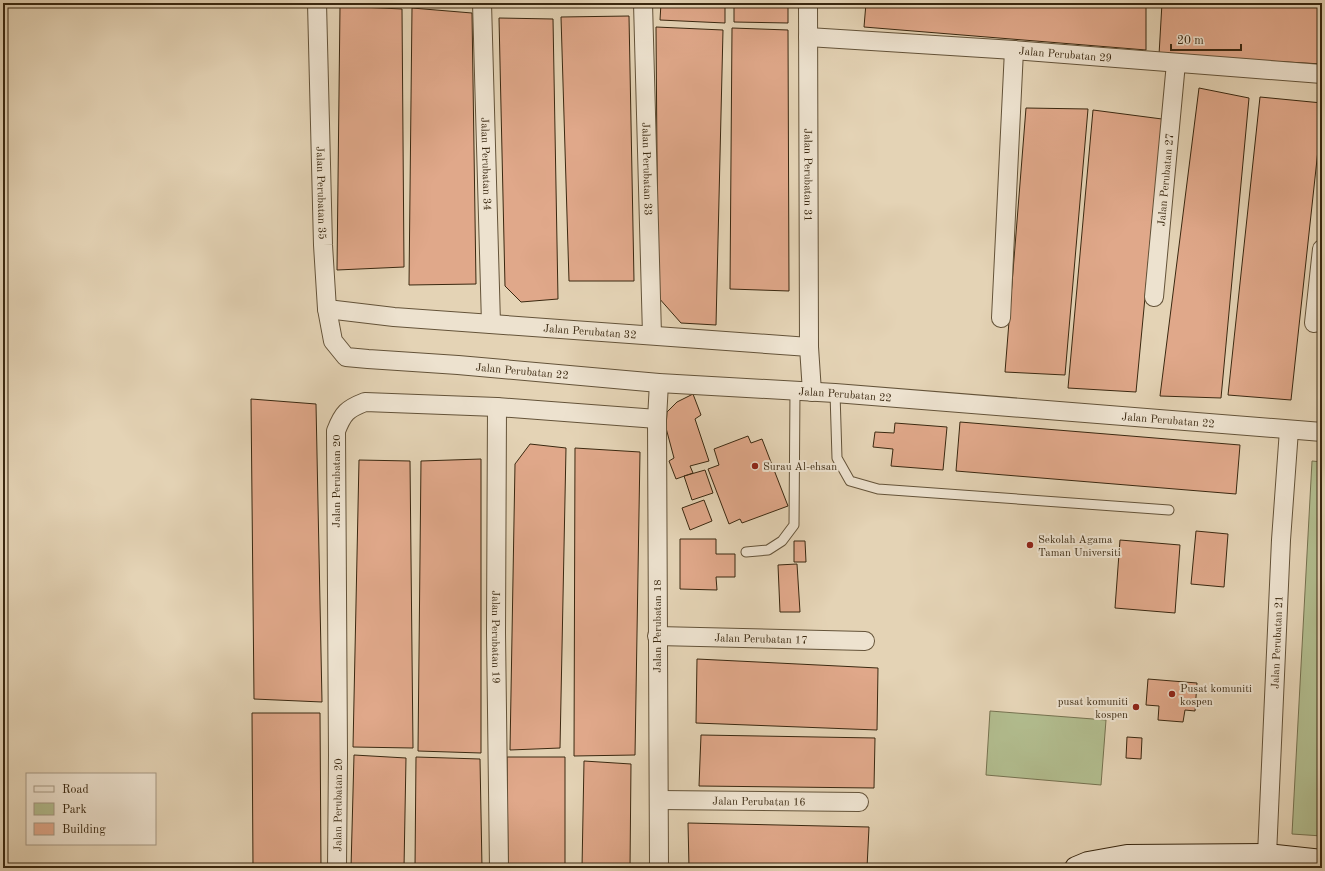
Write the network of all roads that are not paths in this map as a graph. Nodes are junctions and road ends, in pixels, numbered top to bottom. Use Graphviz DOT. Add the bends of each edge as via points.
graph roads {
  1 [pos="317,3"];
  2 [pos="482,3"];
  3 [pos="643,3"];
  4 [pos="808,3"];
  5 [pos="808,37"];
  6 [pos="1014,50"];
  7 [pos="1176,63"];
  8 [pos="1322,74"];
  9 [pos="1322,250"];
  10 [pos="1154,296"];
  11 [pos="327,310"];
  12 [pos="1001,318"];
  13 [pos="1314,323"];
  14 [pos="491,324"];
  15 [pos="652,335"];
  16 [pos="809,347"];
  17 [pos="368,359"];
  18 [pos="659,383"];
  19 [pos="804,391"];
  20 [pos="835,393"];
  21 [pos="497,407"];
  22 [pos="657,419"];
  23 [pos="1289,430"];
  24 [pos="1322,432"];
  25 [pos="1169,510"];
  26 [pos="746,552"];
  27 [pos="657,636"];
  28 [pos="866,641"];
  29 [pos="659,800"];
  30 [pos="859,802"];
  31 [pos="1267,855"];
  32 [pos="1322,861"];
  33 [pos="1296,863"];
  34 [pos="337,868"];
  35 [pos="499,868"];
  36 [pos="659,868"];
  37 [pos="1076,868"];
  1 -- 11 [label="street, Jalan Perubatan 35"];
  2 -- 14 [label="street, Jalan Perubatan 34"];
  3 -- 15 [label="street, Jalan Perubatan 33"];
  4 -- 5 [label="street, Jalan Perubatan 31"];
  5 -- 6 [label="street, Jalan Perubatan 29"];
  5 -- 16 [label="street, Jalan Perubatan 31"];
  6 -- 7 [label="street, Jalan Perubatan 29"];
  6 -- 12 [label="street"];
  7 -- 8 [label="street, Jalan Perubatan 29"];
  7 -- 10 [label="street, Jalan Perubatan 27"];
  9 -- 13 [label="street"];
  11 -- 14 [label="street, Jalan Perubatan 32"];
  11 -- 17 [label="street, Jalan Perubatan 35" via="333,341 346,357"];
  14 -- 15 [label="street, Jalan Perubatan 32"];
  15 -- 16 [label="street, Jalan Perubatan 32"];
  16 -- 19 [label="street"];
  17 -- 18 [label="street, Jalan Perubatan 22"];
  18 -- 19 [label="street, Jalan Perubatan 22"];
  18 -- 22 [label="street, Jalan Perubatan 18"];
  19 -- 20 [label="street, Jalan Perubatan 22"];
  19 -- 26 [label="lane" via="794,525 782,541 768,550"];
  20 -- 23 [label="street, Jalan Perubatan 22"];
  20 -- 25 [label="lane" via="837,458 850,481 878,489"];
  21 -- 22 [label="street, Jalan Perubatan 20"];
  21 -- 34 [label="street, Jalan Perubatan 20" via="366,402 351,407 341,418 336,431"];
  21 -- 35 [label="street, Jalan Perubatan 19"];
  22 -- 27 [label="street, Jalan Perubatan 18"];
  23 -- 24 [label="street, Jalan Perubatan 22"];
  23 -- 31 [label="street, Jalan Perubatan 21" via="1281,540"];
  27 -- 28 [label="street, Jalan Perubatan 17"];
  27 -- 29 [label="street, Jalan Perubatan 18"];
  29 -- 30 [label="street, Jalan Perubatan 16"];
  29 -- 36 [label="street, Jalan Perubatan 18"];
  31 -- 33 [label="street"];
  31 -- 37 [label="street" via="1127,856 1088,863"];
  32 -- 33 [label="street"];
}
